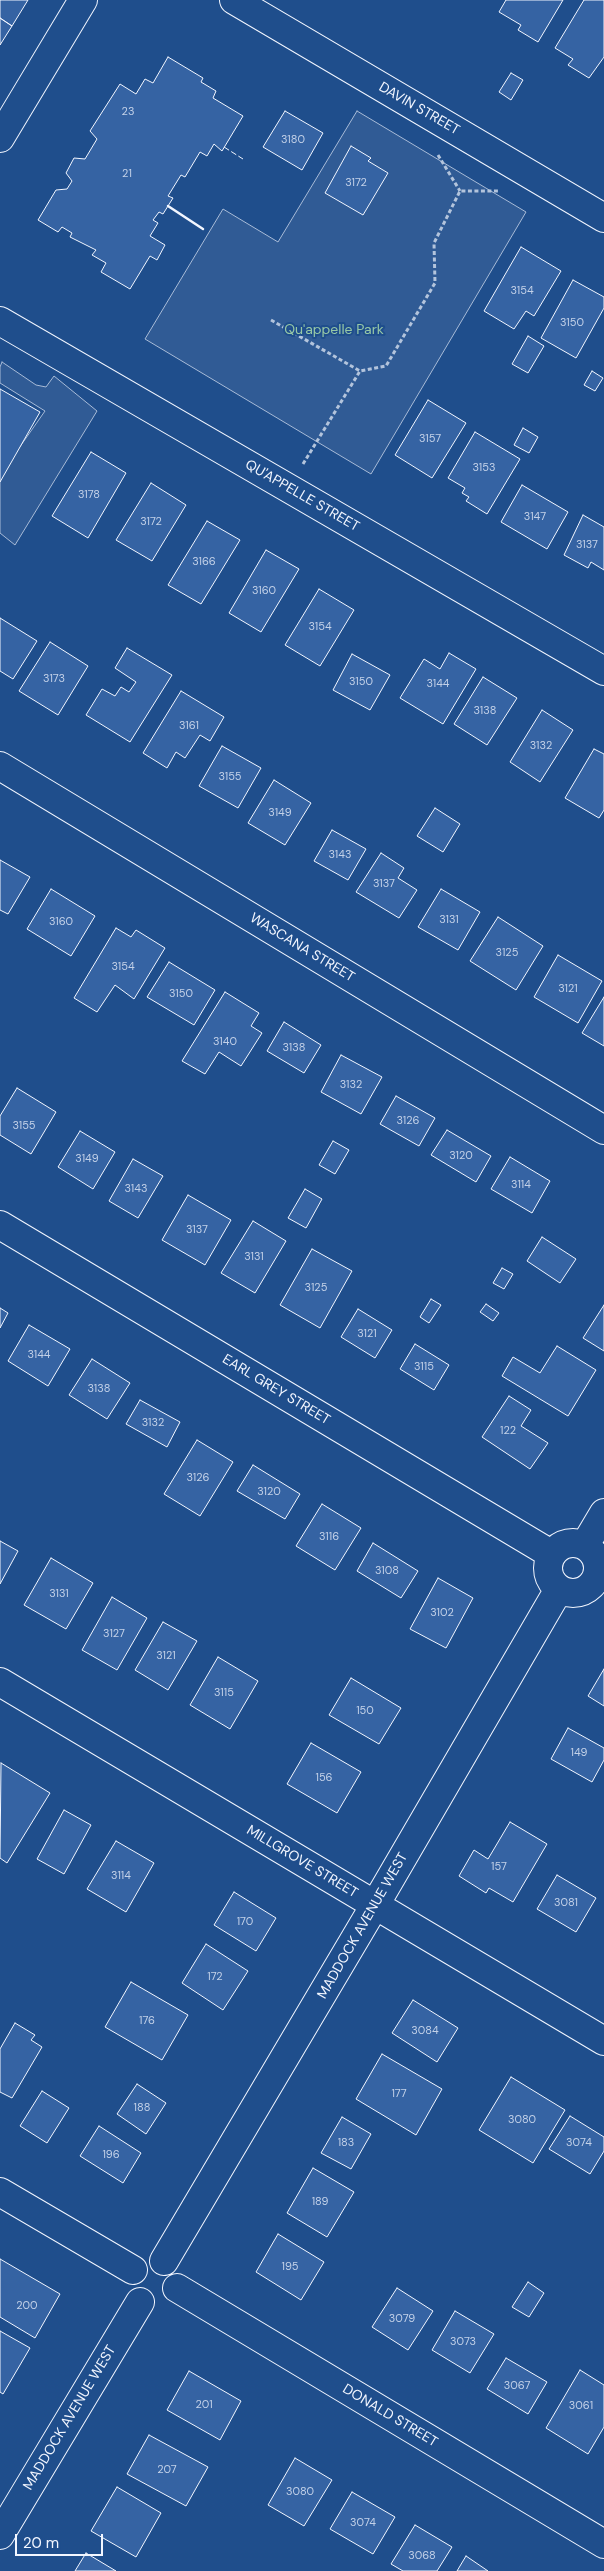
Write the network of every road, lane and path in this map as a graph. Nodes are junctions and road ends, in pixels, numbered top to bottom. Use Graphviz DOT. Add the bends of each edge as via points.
graph roads {
  1 [pos="83,0"];
  2 [pos="234,0"];
  3 [pos="2,131"];
  4 [pos="504,191"];
  5 [pos="604,218"];
  6 [pos="272,320"];
  7 [pos="0,321"];
  8 [pos="360,371"];
  9 [pos="288,488"];
  10 [pos="604,671"];
  11 [pos="0,766"];
  12 [pos="604,1130"];
  13 [pos="0,1225"];
  14 [pos="604,1513"];
  15 [pos="585,1545"];
  16 [pos="551,1554"];
  17 [pos="599,1585"];
  18 [pos="559,1589"];
  19 [pos="0,1682"];
  20 [pos="375,1906"];
  21 [pos="604,2041"];
  22 [pos="0,2192"];
  23 [pos="164,2261"];
  24 [pos="133,2270"];
  25 [pos="176,2288"];
  26 [pos="140,2302"];
  27 [pos="0,2535"];
  28 [pos="604,2544"];
  1 -- 3 [label="street"];
  2 -- 5 [label="street, DAVIN STREET"];
  4 -- 8 [label="path" via="460,191 434,243 436,283 386,366"];
  6 -- 8 [label="path"];
  7 -- 9 [label="street, QU'APPELLE STREET"];
  8 -- 9 [label="path"];
  9 -- 10 [label="street, QU'APPELLE STREET"];
  11 -- 12 [label="street, WASCANA STREET"];
  13 -- 16 [label="street, EARL GREY STREET"];
  14 -- 15 [label="street"];
  15 -- 16 [label="street" via="563,1544"];
  15 -- 17 [label="street" via="592,1550 598,1566"];
  16 -- 18 [label="street" via="547,1570"];
  17 -- 18 [label="street" via="574,1594"];
  18 -- 20 [label="street, MADDOCK AVENUE WEST"];
  19 -- 20 [label="street, MILLGROVE STREET"];
  20 -- 21 [label="street, MILLGROVE STREET"];
  20 -- 23 [label="street, MADDOCK AVENUE WEST"];
  22 -- 24 [label="street"];
  23 -- 24 [label="street" via="150,2258"];
  23 -- 25 [label="street" via="175,2272"];
  24 -- 26 [label="street" via="130,2284"];
  25 -- 26 [label="street" via="174,2295 162,2304"];
  25 -- 28 [label="street, DONALD STREET"];
  26 -- 27 [label="street, MADDOCK AVENUE WEST"];
}
